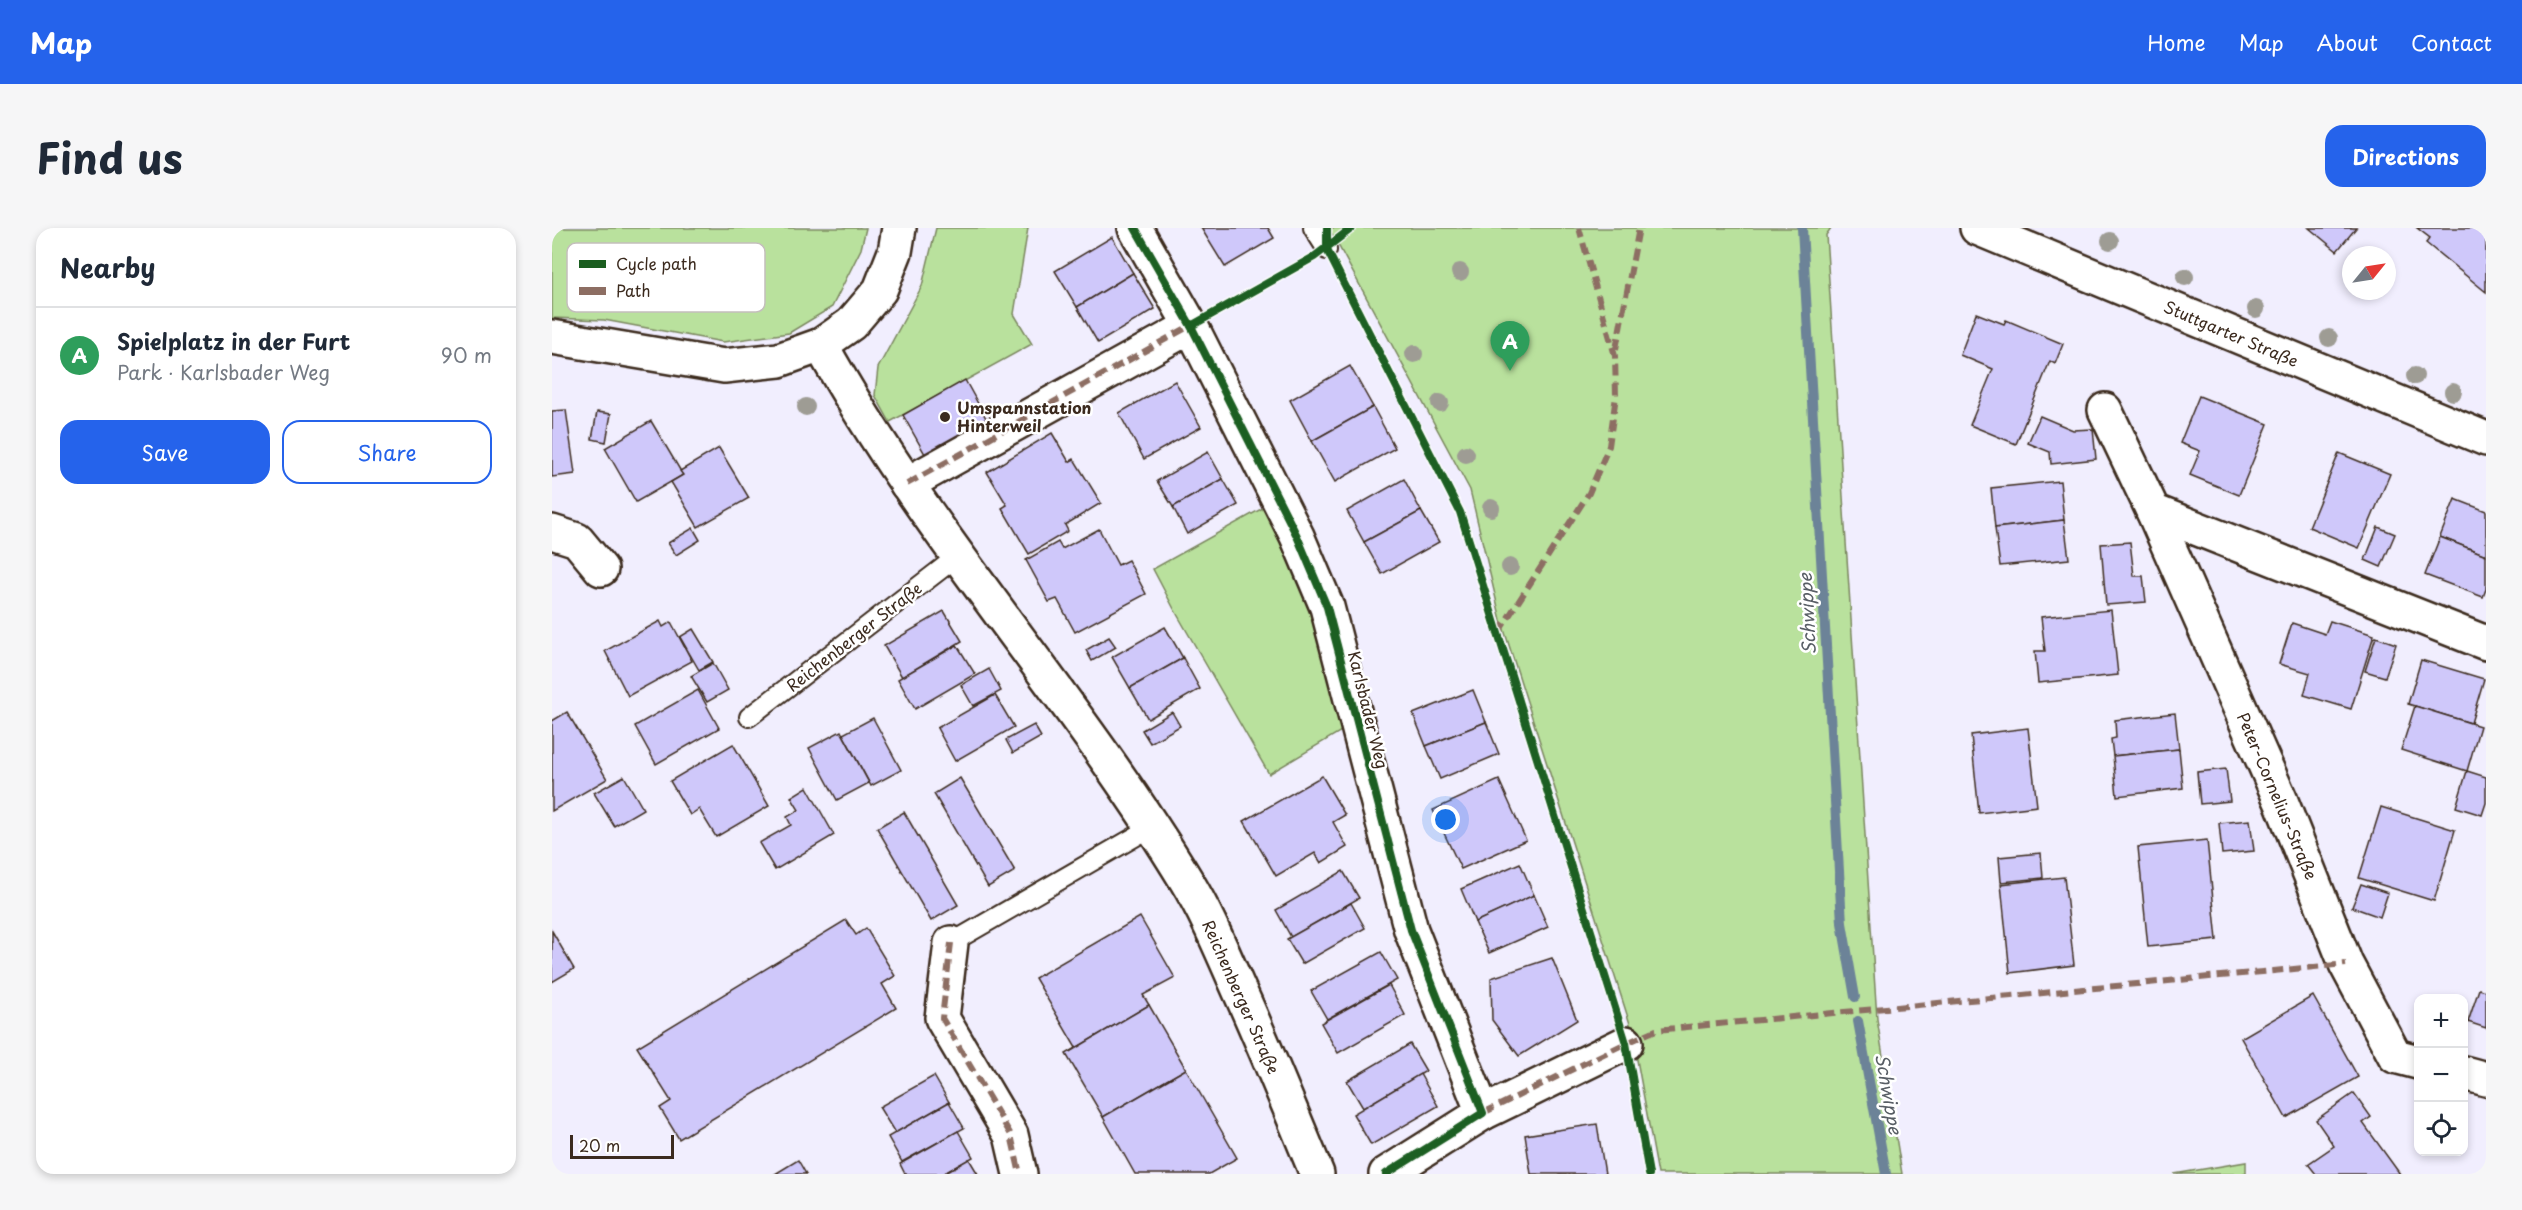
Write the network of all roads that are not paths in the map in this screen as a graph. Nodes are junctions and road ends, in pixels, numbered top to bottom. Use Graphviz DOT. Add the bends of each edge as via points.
graph roads {
  1 [pos="899,228"];
  2 [pos="1135,228"];
  3 [pos="1313,228"];
  4 [pos="1977,228"];
  5 [pos="1327,250"];
  6 [pos="1191,326"];
  7 [pos="552,337"];
  8 [pos="821,345"];
  9 [pos="2105,410"];
  10 [pos="2486,439"];
  11 [pos="907,484"];
  12 [pos="2153,511"];
  13 [pos="552,532"];
  14 [pos="958,556"];
  15 [pos="601,569"];
  16 [pos="2486,643"];
  17 [pos="749,717"];
  18 [pos="1152,827"];
  19 [pos="951,943"];
  20 [pos="1626,1043"];
  21 [pos="2414,1061"];
  22 [pos="2468,1074"];
  23 [pos="2486,1079"];
  24 [pos="1484,1113"];
  25 [pos="1020,1174"];
  26 [pos="1317,1174"];
  27 [pos="1386,1174"];
  1 -- 8 [label="street" via="895,252 880,290 850,324"];
  2 -- 6 [label="street, Karlsbader Weg"];
  3 -- 5 [label="lane"];
  4 -- 10 [label="street, Stuttgarter Straße"];
  6 -- 11 [label="street"];
  6 -- 24 [label="street, Karlsbader Weg" via="1297,536 1327,607 1411,930"];
  7 -- 8 [label="street" via="724,366 779,360"];
  8 -- 11 [label="street, Reichenberger Straße"];
  9 -- 12 [label="street, Peter-Cornelius-Straße"];
  11 -- 14 [label="street, Reichenberger Straße"];
  12 -- 16 [label="street"];
  12 -- 21 [label="street, Peter-Cornelius-Straße" via="2281,801 2346,964 2395,1056"];
  13 -- 15 [label="street" via="578,540"];
  14 -- 17 [label="lane, Reichenberger Straße"];
  14 -- 18 [label="street, Reichenberger Straße"];
  18 -- 19 [label="lane"];
  18 -- 26 [label="street, Reichenberger Straße" via="1218,941"];
  19 -- 25 [label="street" via="942,1018 1011,1135"];
  20 -- 24 [label="street"];
  22 -- 23 [label="street"];
  24 -- 27 [label="street"];
}
